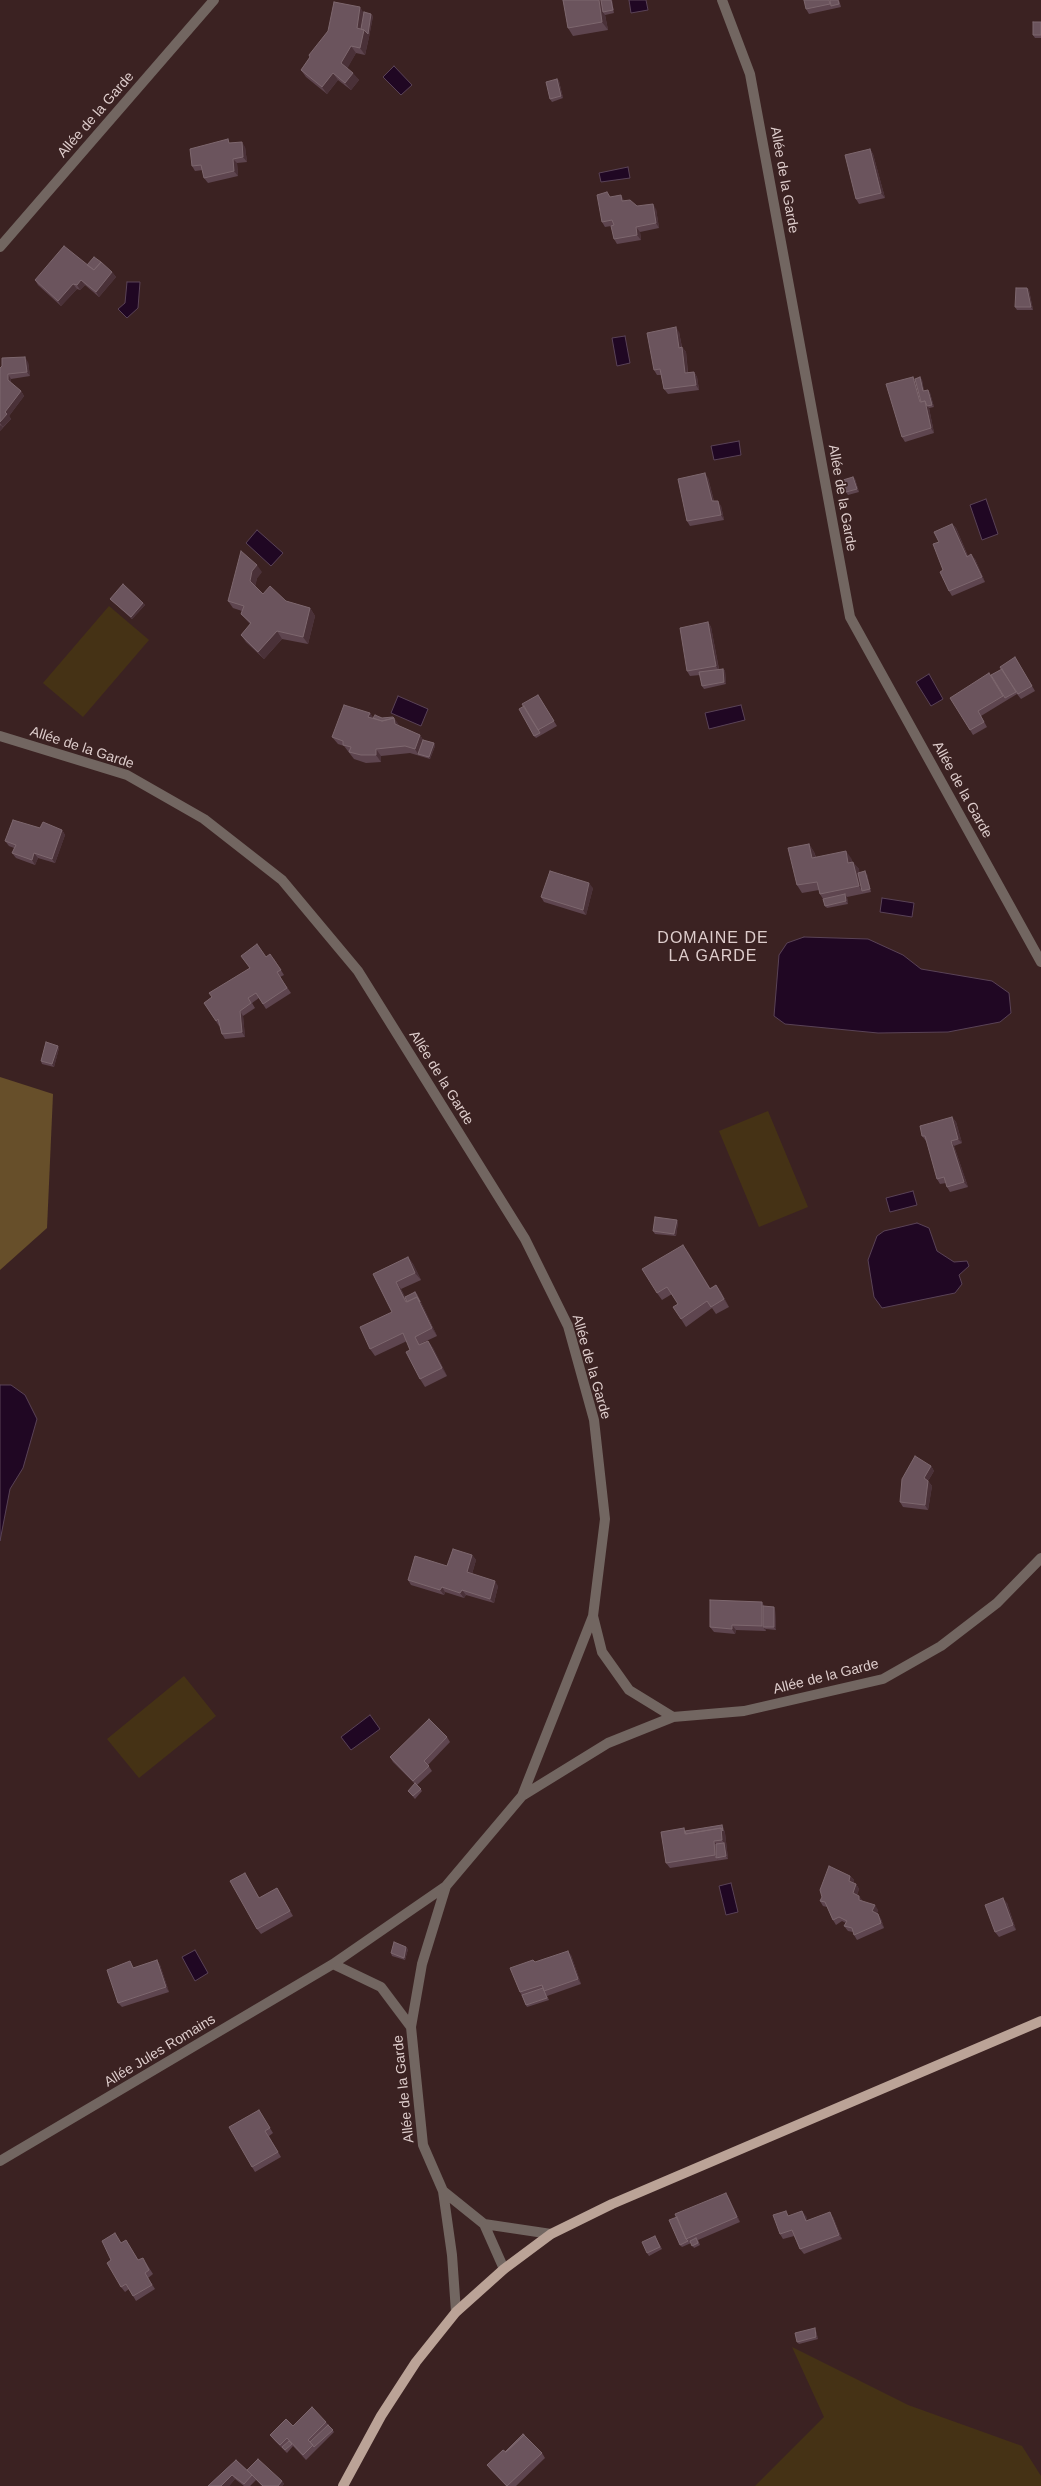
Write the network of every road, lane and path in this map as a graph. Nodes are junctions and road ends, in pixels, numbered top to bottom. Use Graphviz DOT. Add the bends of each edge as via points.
graph roads {
  1 [pos="214,0"];
  2 [pos="722,0"];
  3 [pos="0,247"];
  4 [pos="0,736"];
  5 [pos="1041,962"];
  6 [pos="1041,1558"];
  7 [pos="593,1616"];
  8 [pos="674,1717"];
  9 [pos="522,1796"];
  10 [pos="446,1886"];
  11 [pos="333,1964"];
  12 [pos="1041,2020"];
  13 [pos="411,2027"];
  14 [pos="0,2161"];
  15 [pos="443,2191"];
  16 [pos="484,2224"];
  17 [pos="551,2234"];
  18 [pos="504,2269"];
  19 [pos="456,2312"];
  20 [pos="343,2486"];
  1 -- 3 [label="street, Allée de la Garde"];
  2 -- 5 [label="street, Allée de la Garde" via="750,74 850,617"];
  4 -- 7 [label="street, Allée de la Garde" via="127,775 204,819 282,880 358,971 525,1239 568,1326 594,1420 605,1519"];
  6 -- 8 [label="street, Allée de la Garde" via="997,1603 941,1646 883,1679 744,1711"];
  7 -- 8 [label="street, Allée de la Garde" via="602,1652 630,1690"];
  7 -- 9 [label="street, Allée de la Garde"];
  8 -- 9 [label="street, Allée de la Garde" via="608,1743"];
  9 -- 10 [label="street, Allée de la Garde"];
  10 -- 11 [label="street, Allée Jules Romains"];
  10 -- 13 [label="street, Allée de la Garde" via="422,1964"];
  11 -- 13 [label="street" via="382,1987"];
  11 -- 14 [label="street, Allée Jules Romains"];
  12 -- 17 [label="main road" via="612,2204"];
  13 -- 15 [label="street, Allée de la Garde" via="423,2145"];
  15 -- 16 [label="street, Allée de la Garde"];
  15 -- 19 [label="street, Allée de la Garde" via="452,2255"];
  16 -- 17 [label="street"];
  16 -- 18 [label="street, Allée de la Garde"];
  17 -- 18 [label="main road"];
  18 -- 19 [label="main road"];
  19 -- 20 [label="main road" via="416,2362 381,2416"];
}
